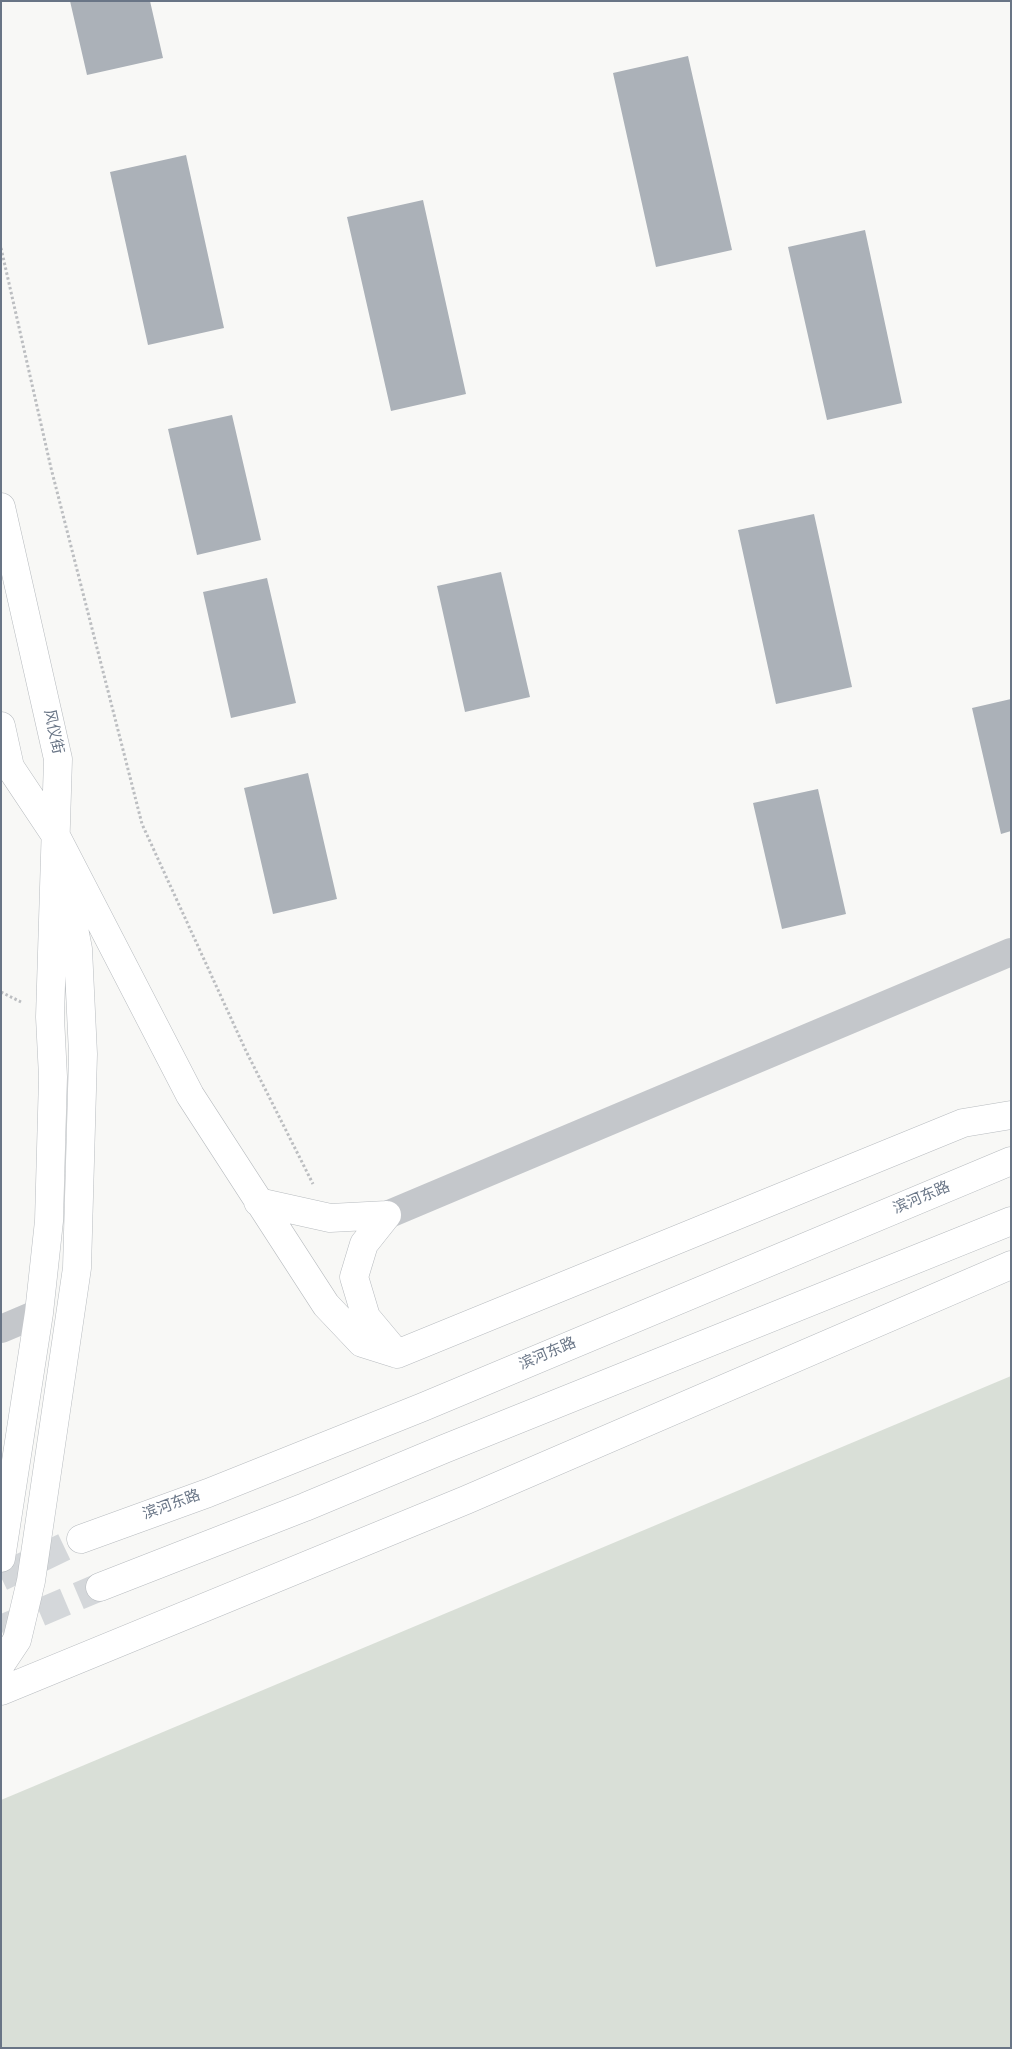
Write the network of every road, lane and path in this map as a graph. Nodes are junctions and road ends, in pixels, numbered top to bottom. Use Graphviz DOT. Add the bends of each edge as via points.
graph roads {
  1 [pos="1,248"];
  2 [pos="1,507"];
  3 [pos="1,726"];
  4 [pos="56,836"];
  5 [pos="1011,952"];
  6 [pos="1011,1115"];
  7 [pos="1011,1161"];
  8 [pos="258,1202"];
  9 [pos="387,1215"];
  10 [pos="330,1218"];
  11 [pos="1011,1221"];
  12 [pos="1011,1266"];
  13 [pos="39,1313"];
  14 [pos="1,1329"];
  15 [pos="397,1354"];
  16 [pos="6,1506"];
  17 [pos="81,1539"];
  18 [pos="1,1558"];
  19 [pos="100,1588"];
  20 [pos="1,1664"];
  21 [pos="1,1691"];
  1 -- 10 [label="path" via="51,468 142,824 246,1051"];
  2 -- 4 [label="main road, 风仪街" via="58,759"];
  3 -- 4 [label="main road" via="10,766"];
  4 -- 8 [label="main road" via="190,1095"];
  4 -- 13 [label="main road" via="50,1017 53,1077 49,1211"];
  4 -- 20 [label="main road" via="78,949 82,1054 77,1268 31,1581 17,1640"];
  5 -- 9 [label="street"];
  6 -- 15 [label="main road" via="963,1122"];
  7 -- 17 [label="main road, 滨河东路" via="423,1407 208,1493"];
  8 -- 10 [label="main road"];
  8 -- 15 [label="main road" via="326,1305 362,1343"];
  9 -- 10 [label="main road"];
  9 -- 15 [label="main road" via="364,1244 354,1277 366,1317"];
  11 -- 19 [label="main road"];
  12 -- 21 [label="main road" via="466,1500"];
  13 -- 14 [label="street"];
  13 -- 16 [label="main road"];
  16 -- 18 [label="main road"];
}
